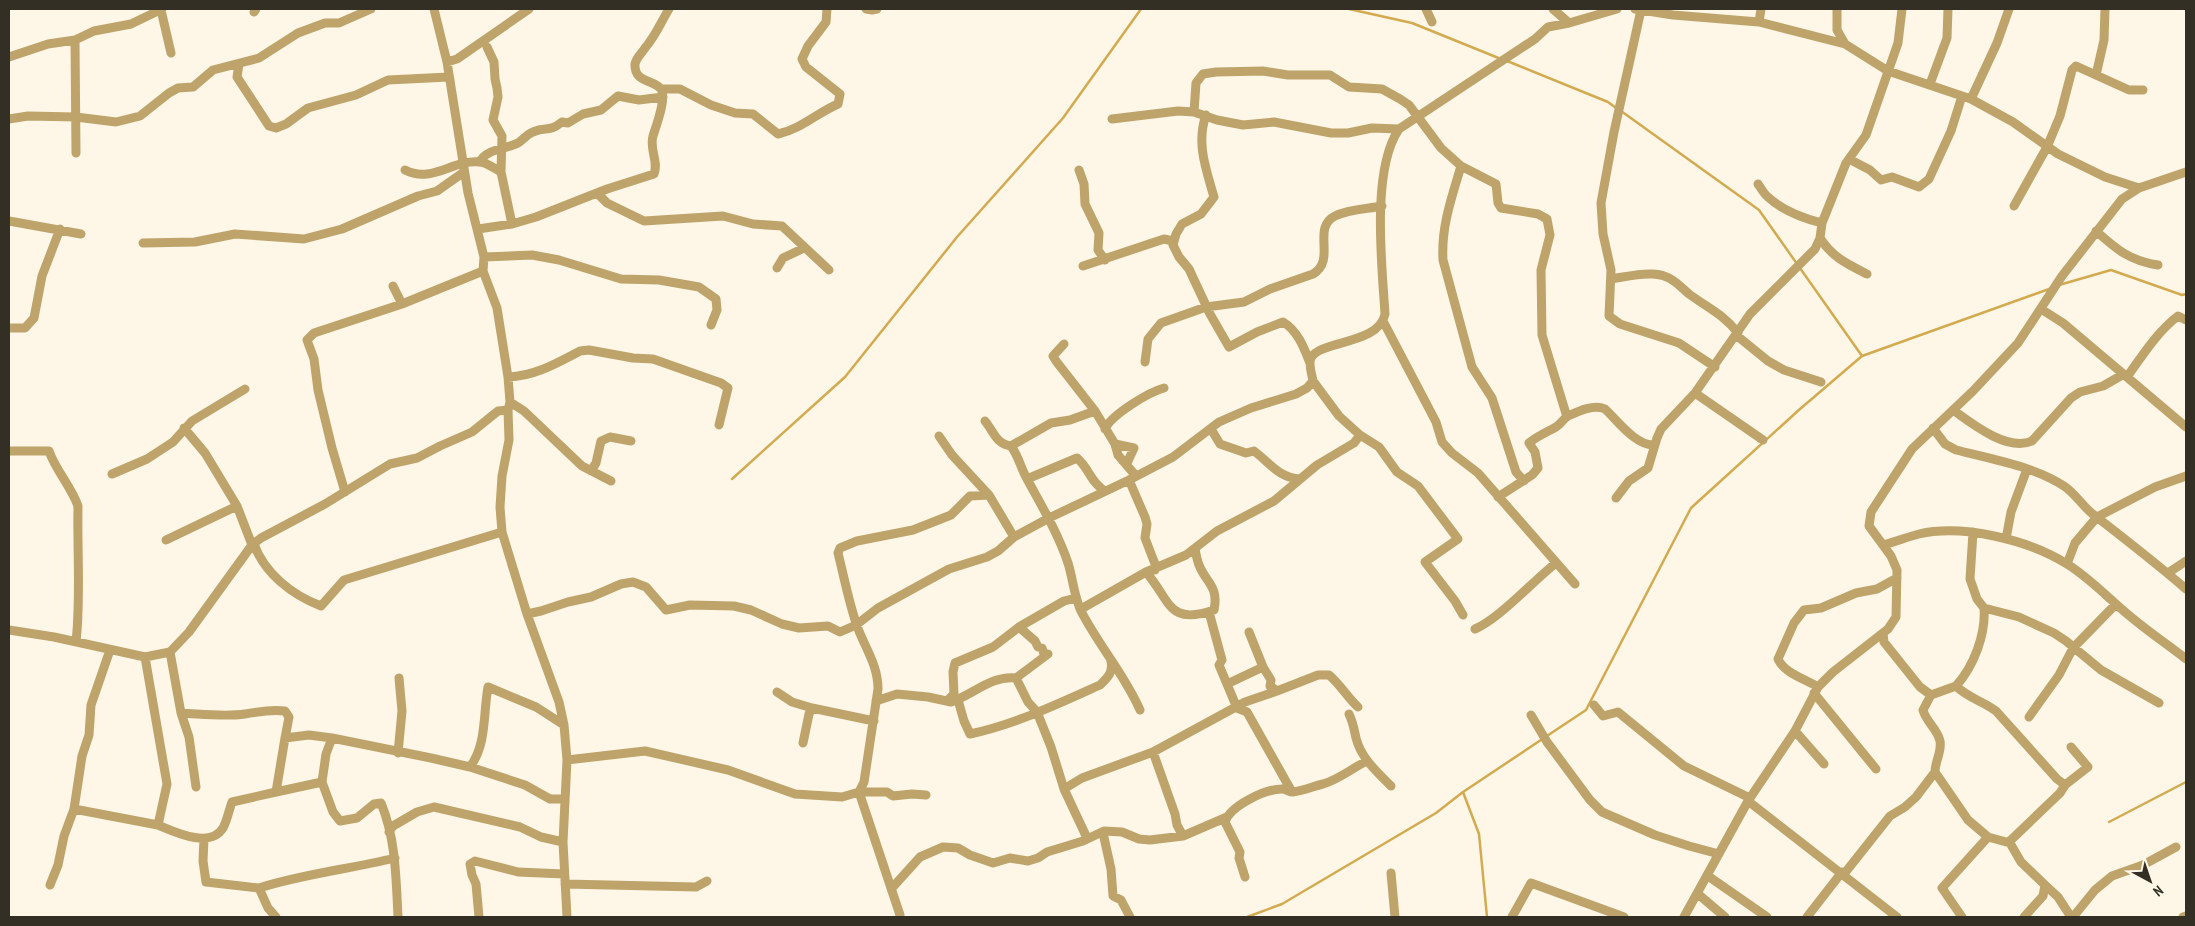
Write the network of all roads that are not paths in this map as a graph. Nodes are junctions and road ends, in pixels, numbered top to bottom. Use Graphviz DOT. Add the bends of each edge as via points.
graph roads {
  1 [pos="161,9"];
  2 [pos="371,9"];
  3 [pos="434,9"];
  4 [pos="516,9"];
  5 [pos="529,9"];
  6 [pos="669,9"];
  7 [pos="827,9"];
  8 [pos="866,9"];
  9 [pos="877,9"];
  10 [pos="1426,9"];
  11 [pos="1553,9"];
  12 [pos="1617,9"];
  13 [pos="1638,9"];
  14 [pos="1762,9"];
  15 [pos="1837,9"];
  16 [pos="1902,9"];
  17 [pos="1948,9"];
  18 [pos="2009,9"];
  19 [pos="2105,9"];
  20 [pos="511,22"];
  21 [pos="1432,22"];
  22 [pos="1759,22"];
  23 [pos="1569,23"];
  24 [pos="75,40"];
  25 [pos="1845,44"];
  26 [pos="487,47"];
  27 [pos="171,53"];
  28 [pos="9,56"];
  29 [pos="447,62"];
  30 [pos="239,64"];
  31 [pos="1888,71"];
  32 [pos="2096,75"];
  33 [pos="449,76"];
  34 [pos="1930,84"];
  35 [pos="2143,90"];
  36 [pos="662,93"];
  37 [pos="1967,97"];
  38 [pos="1194,112"];
  39 [pos="1206,115"];
  40 [pos="76,117"];
  41 [pos="1416,118"];
  42 [pos="9,119"];
  43 [pos="1112,119"];
  44 [pos="1399,129"];
  45 [pos="2047,147"];
  46 [pos="503,149"];
  47 [pos="76,153"];
  48 [pos="1849,159"];
  49 [pos="480,162"];
  50 [pos="1461,166"];
  51 [pos="464,168"];
  52 [pos="405,170"];
  53 [pos="1079,170"];
  54 [pos="501,172"];
  55 [pos="2186,172"];
  56 [pos="1758,184"];
  57 [pos="2138,188"];
  58 [pos="597,193"];
  59 [pos="1382,206"];
  60 [pos="2014,206"];
  61 [pos="9,221"];
  62 [pos="1822,222"];
  63 [pos="512,224"];
  64 [pos="60,229"];
  65 [pos="478,229"];
  66 [pos="2096,231"];
  67 [pos="81,234"];
  68 [pos="1820,238"];
  69 [pos="1173,242"];
  70 [pos="142,243"];
  71 [pos="804,248"];
  72 [pos="484,257"];
  73 [pos="1105,260"];
  74 [pos="2158,265"];
  75 [pos="1083,266"];
  76 [pos="777,268"];
  77 [pos="829,270"];
  78 [pos="483,271"];
  79 [pos="1867,274"];
  80 [pos="1611,279"];
  81 [pos="393,286"];
  82 [pos="402,304"];
  83 [pos="1206,307"];
  84 [pos="2041,309"];
  85 [pos="2186,320"];
  86 [pos="1383,321"];
  87 [pos="710,325"];
  88 [pos="9,328"];
  89 [pos="1737,334"];
  90 [pos="1064,344"];
  91 [pos="1145,362"];
  92 [pos="1310,363"];
  93 [pos="1714,367"];
  94 [pos="2126,376"];
  95 [pos="508,377"];
  96 [pos="1312,381"];
  97 [pos="1822,382"];
  98 [pos="1164,388"];
  99 [pos="245,389"];
  100 [pos="1695,393"];
  101 [pos="509,406"];
  102 [pos="1953,410"];
  103 [pos="1095,411"];
  104 [pos="1567,417"];
  105 [pos="985,421"];
  106 [pos="719,425"];
  107 [pos="2186,427"];
  108 [pos="184,428"];
  109 [pos="1933,428"];
  110 [pos="1211,429"];
  111 [pos="1105,430"];
  112 [pos="1360,435"];
  113 [pos="939,436"];
  114 [pos="1764,440"];
  115 [pos="631,441"];
  116 [pos="1115,444"];
  117 [pos="1654,445"];
  118 [pos="1012,446"];
  119 [pos="9,451"];
  120 [pos="1126,463"];
  121 [pos="2027,470"];
  122 [pos="591,471"];
  123 [pos="112,474"];
  124 [pos="2186,476"];
  125 [pos="1132,478"];
  126 [pos="1027,479"];
  127 [pos="1300,479"];
  128 [pos="1524,480"];
  129 [pos="611,481"];
  130 [pos="345,492"];
  131 [pos="1105,492"];
  132 [pos="988,496"];
  133 [pos="1498,497"];
  134 [pos="1616,498"];
  135 [pos="237,506"];
  136 [pos="2097,517"];
  137 [pos="1049,518"];
  138 [pos="502,532"];
  139 [pos="1973,532"];
  140 [pos="1014,537"];
  141 [pos="2006,539"];
  142 [pos="166,540"];
  143 [pos="253,544"];
  144 [pos="1883,545"];
  145 [pos="1194,549"];
  146 [pos="2186,561"];
  147 [pos="1556,563"];
  148 [pos="2066,564"];
  149 [pos="1150,571"];
  150 [pos="2168,573"];
  151 [pos="1897,578"];
  152 [pos="1575,584"];
  153 [pos="2186,589"];
  154 [pos="1076,598"];
  155 [pos="2116,604"];
  156 [pos="1984,608"];
  157 [pos="1080,609"];
  158 [pos="1209,612"];
  159 [pos="526,614"];
  160 [pos="1462,615"];
  161 [pos="856,624"];
  162 [pos="1019,627"];
  163 [pos="1475,629"];
  164 [pos="9,630"];
  165 [pos="1249,632"];
  166 [pos="1883,633"];
  167 [pos="76,642"];
  168 [pos="2073,648"];
  169 [pos="110,650"];
  170 [pos="170,652"];
  171 [pos="145,657"];
  172 [pos="2186,659"];
  173 [pos="1111,661"];
  174 [pos="1263,667"];
  175 [pos="399,678"];
  176 [pos="1016,678"];
  177 [pos="1227,684"];
  178 [pos="1956,686"];
  179 [pos="1816,690"];
  180 [pos="1277,691"];
  181 [pos="777,692"];
  182 [pos="1930,695"];
  183 [pos="948,700"];
  184 [pos="958,700"];
  185 [pos="876,701"];
  186 [pos="2159,704"];
  187 [pos="1594,705"];
  188 [pos="1358,707"];
  189 [pos="812,708"];
  190 [pos="1237,708"];
  191 [pos="1140,710"];
  192 [pos="1037,712"];
  193 [pos="181,714"];
  194 [pos="1349,714"];
  195 [pos="1531,715"];
  196 [pos="2029,717"];
  197 [pos="874,722"];
  198 [pos="564,725"];
  199 [pos="1795,731"];
  200 [pos="285,738"];
  201 [pos="332,738"];
  202 [pos="803,743"];
  203 [pos="2071,747"];
  204 [pos="1153,752"];
  205 [pos="398,753"];
  206 [pos="567,760"];
  207 [pos="1367,761"];
  208 [pos="1824,764"];
  209 [pos="470,767"];
  210 [pos="1876,769"];
  211 [pos="1935,772"];
  212 [pos="322,782"];
  213 [pos="2065,785"];
  214 [pos="196,786"];
  215 [pos="1391,786"];
  216 [pos="1064,789"];
  217 [pos="276,792"];
  218 [pos="859,792"];
  219 [pos="1292,792"];
  220 [pos="926,795"];
  221 [pos="1749,799"];
  222 [pos="564,800"];
  223 [pos="74,809"];
  224 [pos="1227,817"];
  225 [pos="158,825"];
  226 [pos="389,832"];
  227 [pos="1103,833"];
  228 [pos="1183,836"];
  229 [pos="1988,837"];
  230 [pos="1087,838"];
  231 [pos="204,839"];
  232 [pos="562,842"];
  233 [pos="2010,844"];
  234 [pos="2176,847"];
  235 [pos="1719,854"];
  236 [pos="395,858"];
  237 [pos="1843,873"];
  238 [pos="564,874"];
  239 [pos="1391,874"];
  240 [pos="1708,876"];
  241 [pos="1244,877"];
  242 [pos="707,880"];
  243 [pos="565,884"];
  244 [pos="2045,885"];
  245 [pos="50,886"];
  246 [pos="259,888"];
  247 [pos="892,888"];
  248 [pos="1698,894"];
  249 [pos="900,915"];
  250 [pos="276,917"];
  251 [pos="398,917"];
  252 [pos="479,917"];
  253 [pos="567,917"];
  254 [pos="1130,917"];
  255 [pos="1395,917"];
  256 [pos="1512,917"];
  257 [pos="1624,917"];
  258 [pos="1684,917"];
  259 [pos="1724,917"];
  260 [pos="1767,917"];
  261 [pos="1808,917"];
  262 [pos="1898,917"];
  263 [pos="1962,917"];
  264 [pos="2024,917"];
  265 [pos="2072,917"];
  1 -- 24 [label="street" via="132,24 94,31"];
  1 -- 27 [label="street"];
  2 -- 30 [label="street" via="339,23 325,23 298,33 259,58"];
  3 -- 29 [label="street"];
  4 -- 20 [label="street"];
  5 -- 20 [label="street"];
  6 -- 36 [label="street" via="636,60 635,67 639,76"];
  7 -- 36 [label="street" via="826,22 802,59 806,67 840,94 838,104 820,112 806,124 778,134 753,114 735,113 711,105 680,89"];
  8 -- 9 [label="street"];
  10 -- 21 [label="street"];
  11 -- 23 [label="street"];
  12 -- 23 [label="street"];
  13 -- 22 [label="street"];
  13 -- 80 [label="street" via="1601,203"];
  14 -- 22 [label="street"];
  15 -- 25 [label="street" via="1837,30"];
  16 -- 31 [label="street" via="1898,43"];
  17 -- 34 [label="street" via="1947,38"];
  18 -- 37 [label="street" via="1997,42"];
  19 -- 32 [label="street" via="2104,40"];
  20 -- 29 [label="street" via="457,59"];
  22 -- 25 [label="street"];
  23 -- 41 [label="street" via="1548,27 1535,39"];
  24 -- 28 [label="street"];
  24 -- 40 [label="street"];
  25 -- 31 [label="street"];
  26 -- 46 [label="street" via="494,62 497,88 493,120 502,136"];
  29 -- 33 [label="street"];
  30 -- 33 [label="street" via="238,77 269,126 276,128 308,108 356,95 388,80"];
  30 -- 40 [label="street" via="213,70 193,86 178,88 140,116 116,122"];
  31 -- 34 [label="street"];
  31 -- 48 [label="street" via="1866,135"];
  32 -- 35 [label="street" via="2129,90"];
  32 -- 45 [label="street" via="2076,66 2072,70 2060,116"];
  33 -- 51 [label="street"];
  34 -- 37 [label="street"];
  36 -- 46 [label="street" via="639,100 618,96 601,110 583,114 568,123 562,122 552,130 531,132 521,141"];
  36 -- 58 [label="street" via="653,137 654,174"];
  37 -- 45 [label="street" via="2013,122"];
  37 -- 48 [label="street" via="1928,179 1919,186 1892,177 1881,180"];
  38 -- 39 [label="street"];
  38 -- 41 [label="street" via="1196,83 1204,74 1263,71 1288,75 1330,75 1348,87 1382,90 1408,105"];
  38 -- 43 [label="street"];
  39 -- 44 [label="street" via="1235,124 1274,122 1331,133 1372,128"];
  39 -- 69 [label="street" via="1201,139 1214,197 1201,214 1182,224"];
  40 -- 42 [label="street"];
  40 -- 47 [label="street"];
  41 -- 44 [label="street"];
  41 -- 50 [label="street"];
  44 -- 59 [label="street" via="1392,139"];
  45 -- 57 [label="street" via="2105,177"];
  45 -- 60 [label="street"];
  46 -- 49 [label="street" via="491,152"];
  46 -- 54 [label="street"];
  48 -- 62 [label="street"];
  49 -- 51 [label="street"];
  49 -- 54 [label="street"];
  50 -- 104 [label="street" via="1496,184 1498,203 1502,208 1538,214 1547,219 1550,235 1541,270 1542,335"];
  50 -- 128 [label="street" via="1448,206 1442,242 1443,260 1472,367 1492,398 1516,472"];
  51 -- 52 [label="street" via="423,176"];
  51 -- 65 [label="street"];
  51 -- 70 [label="street" via="430,194 327,234 304,239 235,234 195,242"];
  53 -- 73 [label="street" via="1085,204 1099,233 1098,250"];
  54 -- 63 [label="street"];
  55 -- 57 [label="street"];
  56 -- 62 [label="street" via="1766,196 1791,213"];
  57 -- 66 [label="street" via="2122,199"];
  58 -- 63 [label="street"];
  58 -- 71 [label="street" via="607,203 644,221 724,216 753,224 775,224 782,226"];
  59 -- 83 [label="street" via="1344,212 1325,224 1323,262 1313,274 1244,302"];
  59 -- 86 [label="street"];
  61 -- 64 [label="street"];
  62 -- 68 [label="street"];
  63 -- 65 [label="street"];
  64 -- 67 [label="street"];
  64 -- 88 [label="street" via="42,276 34,318 25,328"];
  65 -- 72 [label="street"];
  66 -- 74 [label="street" via="2120,252 2142,263"];
  66 -- 84 [label="street"];
  68 -- 79 [label="street" via="1842,262"];
  68 -- 89 [label="street" via="1815,249 1750,314"];
  69 -- 73 [label="street" via="1164,239"];
  69 -- 83 [label="street"];
  71 -- 76 [label="street" via="783,258"];
  71 -- 77 [label="street"];
  72 -- 78 [label="street"];
  72 -- 87 [label="street" via="532,256 559,260 621,279 659,280 699,287 716,298 717,310"];
  73 -- 75 [label="street"];
  78 -- 82 [label="street"];
  78 -- 95 [label="street" via="497,308"];
  80 -- 89 [label="street" via="1652,273 1666,276 1728,320"];
  80 -- 93 [label="street" via="1609,316 1612,320 1679,343"];
  81 -- 82 [label="street"];
  82 -- 130 [label="street" via="314,334 307,340"];
  83 -- 91 [label="street" via="1161,323 1148,339"];
  83 -- 92 [label="street" via="1229,347 1283,322 1291,326"];
  84 -- 94 [label="street" via="2063,323"];
  84 -- 102 [label="street" via="2018,343"];
  85 -- 94 [label="street" via="2178,316 2173,320"];
  86 -- 92 [label="street" via="1378,328 1361,336 1318,351"];
  86 -- 133 [label="street" via="1436,422 1442,442 1478,473"];
  89 -- 93 [label="street"];
  89 -- 97 [label="street" via="1768,361 1784,370"];
  90 -- 103 [label="street" via="1053,356"];
  92 -- 96 [label="street"];
  93 -- 100 [label="street"];
  94 -- 102 [label="street" via="2071,398 2032,441 2025,444 2005,442"];
  94 -- 107 [label="street"];
  95 -- 101 [label="street"];
  95 -- 106 [label="street" via="524,377 580,351 653,359 728,388"];
  96 -- 110 [label="street" via="1296,394 1251,408"];
  96 -- 112 [label="street" via="1339,416"];
  98 -- 111 [label="street" via="1136,401 1108,423"];
  99 -- 108 [label="street"];
  100 -- 114 [label="street"];
  100 -- 117 [label="street" via="1661,429"];
  101 -- 122 [label="street" via="524,411"];
  101 -- 130 [label="street" via="472,432 418,458 390,464"];
  101 -- 138 [label="street" via="509,440 500,507"];
  102 -- 109 [label="street"];
  103 -- 111 [label="street"];
  103 -- 118 [label="street" via="1051,423"];
  104 -- 117 [label="street" via="1599,407 1642,442"];
  104 -- 128 [label="street" via="1529,443 1536,452 1538,468"];
  105 -- 118 [label="street" via="994,437"];
  108 -- 123 [label="street" via="172,442 147,459"];
  108 -- 135 [label="street" via="205,453"];
  109 -- 121 [label="street" via="1945,444 1956,450"];
  109 -- 144 [label="street" via="1912,449 1871,512 1869,526"];
  110 -- 125 [label="street" via="1173,457"];
  110 -- 127 [label="street" via="1220,444 1246,453 1254,451 1281,475"];
  111 -- 116 [label="street"];
  112 -- 127 [label="street" via="1354,443"];
  112 -- 160 [label="street" via="1379,447 1397,472 1418,486 1458,539 1424,562"];
  113 -- 132 [label="street"];
  115 -- 122 [label="street" via="610,437 601,441"];
  116 -- 120 [label="street" via="1118,455"];
  116 -- 120 [label="street" via="1134,448"];
  117 -- 134 [label="street" via="1648,468 1629,482"];
  118 -- 126 [label="street"];
  119 -- 167 [label="street" via="49,451 54,466 78,506 80,614"];
  120 -- 125 [label="street"];
  121 -- 136 [label="street" via="2064,486"];
  121 -- 141 [label="street"];
  122 -- 129 [label="street"];
  124 -- 136 [label="street" via="2155,487"];
  125 -- 131 [label="street"];
  125 -- 149 [label="street" via="1145,517 1145,538 1155,564"];
  126 -- 131 [label="street" via="1077,458 1090,479"];
  126 -- 137 [label="street"];
  127 -- 145 [label="street" via="1274,500 1216,531"];
  128 -- 133 [label="street"];
  130 -- 143 [label="street"];
  131 -- 137 [label="street"];
  132 -- 140 [label="street"];
  132 -- 161 [label="street" via="970,496 951,515 913,530 857,541 840,548 838,553"];
  133 -- 147 [label="street"];
  135 -- 142 [label="street"];
  135 -- 143 [label="street"];
  136 -- 148 [label="street" via="2075,543"];
  136 -- 150 [label="street"];
  137 -- 140 [label="street"];
  137 -- 154 [label="street" via="1068,563"];
  138 -- 143 [label="street" via="344,580 321,606 310,602 271,573"];
  138 -- 159 [label="street"];
  139 -- 141 [label="street"];
  139 -- 144 [label="street" via="1921,534"];
  139 -- 156 [label="street" via="1970,579"];
  140 -- 161 [label="street" via="993,554 948,569"];
  141 -- 148 [label="street"];
  143 -- 170 [label="street" via="189,632"];
  144 -- 151 [label="street" via="1897,570"];
  145 -- 149 [label="street"];
  145 -- 158 [label="street" via="1199,567 1209,579 1216,596 1214,610"];
  146 -- 150 [label="street"];
  147 -- 152 [label="street"];
  147 -- 163 [label="street"];
  148 -- 155 [label="street"];
  149 -- 157 [label="street"];
  149 -- 158 [label="street" via="1175,612 1190,616"];
  150 -- 153 [label="street"];
  151 -- 166 [label="street" via="1896,616"];
  151 -- 179 [label="street" via="1821,608 1804,610 1794,623 1778,659"];
  154 -- 157 [label="street"];
  154 -- 162 [label="street" via="1064,601"];
  155 -- 168 [label="street"];
  155 -- 172 [label="street"];
  156 -- 168 [label="street" via="2019,617 2054,633"];
  156 -- 178 [label="street" via="1985,622 1980,642 1965,676"];
  157 -- 173 [label="street"];
  158 -- 177 [label="street" via="1222,660 1218,664"];
  159 -- 161 [label="street" via="591,598 633,582 646,586 666,610 690,605 734,606 782,624 799,628 828,626 840,632"];
  159 -- 198 [label="street" via="559,702"];
  161 -- 185 [label="street" via="876,668"];
  162 -- 176 [label="street" via="1042,648 1044,654 1048,654"];
  162 -- 183 [label="street" via="993,646 955,663 954,694"];
  164 -- 167 [label="street"];
  165 -- 174 [label="street"];
  166 -- 179 [label="street" via="1833,672"];
  166 -- 182 [label="street" via="1884,642"];
  167 -- 169 [label="street"];
  168 -- 186 [label="street" via="2101,670"];
  168 -- 196 [label="street"];
  169 -- 171 [label="street"];
  169 -- 223 [label="street" via="91,705 89,734 82,756"];
  170 -- 171 [label="street"];
  170 -- 193 [label="street"];
  171 -- 225 [label="street" via="167,784"];
  173 -- 191 [label="street"];
  173 -- 192 [label="street" via="1111,674 1100,685"];
  174 -- 177 [label="street"];
  174 -- 180 [label="street" via="1271,680 1270,686"];
  175 -- 205 [label="street" via="402,711"];
  176 -- 184 [label="street" via="1006,677 984,685"];
  176 -- 192 [label="street"];
  177 -- 190 [label="street"];
  178 -- 182 [label="street"];
  178 -- 213 [label="street" via="1964,694 1996,711"];
  179 -- 199 [label="street"];
  179 -- 210 [label="street"];
  180 -- 188 [label="street" via="1318,675 1328,675"];
  180 -- 190 [label="street"];
  181 -- 189 [label="street" via="792,702"];
  182 -- 211 [label="street" via="1923,710 1940,741"];
  183 -- 184 [label="street"];
  183 -- 185 [label="street" via="897,694"];
  184 -- 192 [label="street" via="970,734 1019,721"];
  185 -- 197 [label="street"];
  187 -- 221 [label="street" via="1603,716 1618,712 1684,766"];
  189 -- 197 [label="street"];
  189 -- 202 [label="street"];
  190 -- 204 [label="street"];
  190 -- 219 [label="street" via="1247,712"];
  192 -- 216 [label="street"];
  193 -- 200 [label="street" via="285,711 289,718"];
  193 -- 214 [label="street"];
  194 -- 207 [label="street"];
  195 -- 235 [label="street" via="1546,742 1602,812 1655,835"];
  197 -- 218 [label="street" via="864,782"];
  198 -- 206 [label="street"];
  198 -- 209 [label="street" via="536,707 488,687 482,744"];
  199 -- 208 [label="street"];
  199 -- 221 [label="street"];
  200 -- 201 [label="street" via="309,735"];
  200 -- 217 [label="street"];
  201 -- 205 [label="street"];
  201 -- 212 [label="street"];
  203 -- 213 [label="street" via="2088,768"];
  204 -- 216 [label="street" via="1082,778"];
  204 -- 228 [label="street"];
  205 -- 209 [label="street"];
  206 -- 218 [label="street" via="645,751 728,770 795,794 842,797"];
  206 -- 222 [label="street"];
  207 -- 215 [label="street"];
  207 -- 219 [label="street" via="1343,776"];
  209 -- 222 [label="street" via="525,785 550,799"];
  211 -- 229 [label="street" via="1968,820"];
  211 -- 237 [label="street" via="1905,807 1890,816"];
  212 -- 217 [label="street"];
  212 -- 226 [label="street" via="333,812 340,821 357,818 374,804 381,803"];
  213 -- 233 [label="street"];
  216 -- 230 [label="street"];
  217 -- 231 [label="street" via="232,802 223,828 216,835"];
  218 -- 220 [label="street"];
  218 -- 247 [label="street"];
  219 -- 224 [label="street" via="1282,789 1262,793 1241,802"];
  221 -- 235 [label="street"];
  221 -- 237 [label="street"];
  222 -- 232 [label="street"];
  223 -- 225 [label="street"];
  223 -- 245 [label="street"];
  224 -- 228 [label="street"];
  224 -- 241 [label="street" via="1225,822 1240,852"];
  225 -- 231 [label="street"];
  226 -- 232 [label="street" via="393,826 418,812 434,807 520,827"];
  226 -- 236 [label="street"];
  227 -- 228 [label="street" via="1122,832 1150,840"];
  227 -- 230 [label="street"];
  227 -- 254 [label="street" via="1113,896 1120,900"];
  229 -- 233 [label="street"];
  229 -- 263 [label="street" via="1942,888"];
  230 -- 247 [label="street" via="1028,861 1010,858 993,863 958,848 943,847 920,857"];
  231 -- 246 [label="street" via="206,882"];
  232 -- 238 [label="street"];
  233 -- 244 [label="street" via="2021,862"];
  234 -- 265 [label="street" via="2112,876"];
  235 -- 240 [label="street"];
  236 -- 246 [label="street"];
  236 -- 251 [label="street"];
  237 -- 261 [label="street"];
  237 -- 262 [label="street"];
  238 -- 243 [label="street"];
  238 -- 252 [label="street" via="518,872 475,861 470,864 476,884"];
  239 -- 255 [label="street"];
  240 -- 248 [label="street"];
  240 -- 260 [label="street"];
  242 -- 243 [label="street" via="696,887"];
  243 -- 253 [label="street"];
  244 -- 264 [label="street" via="2043,896"];
  244 -- 265 [label="street"];
  246 -- 250 [label="street"];
  247 -- 249 [label="street"];
  248 -- 258 [label="street"];
  248 -- 259 [label="street"];
  256 -- 257 [label="street" via="1531,883"];
}
